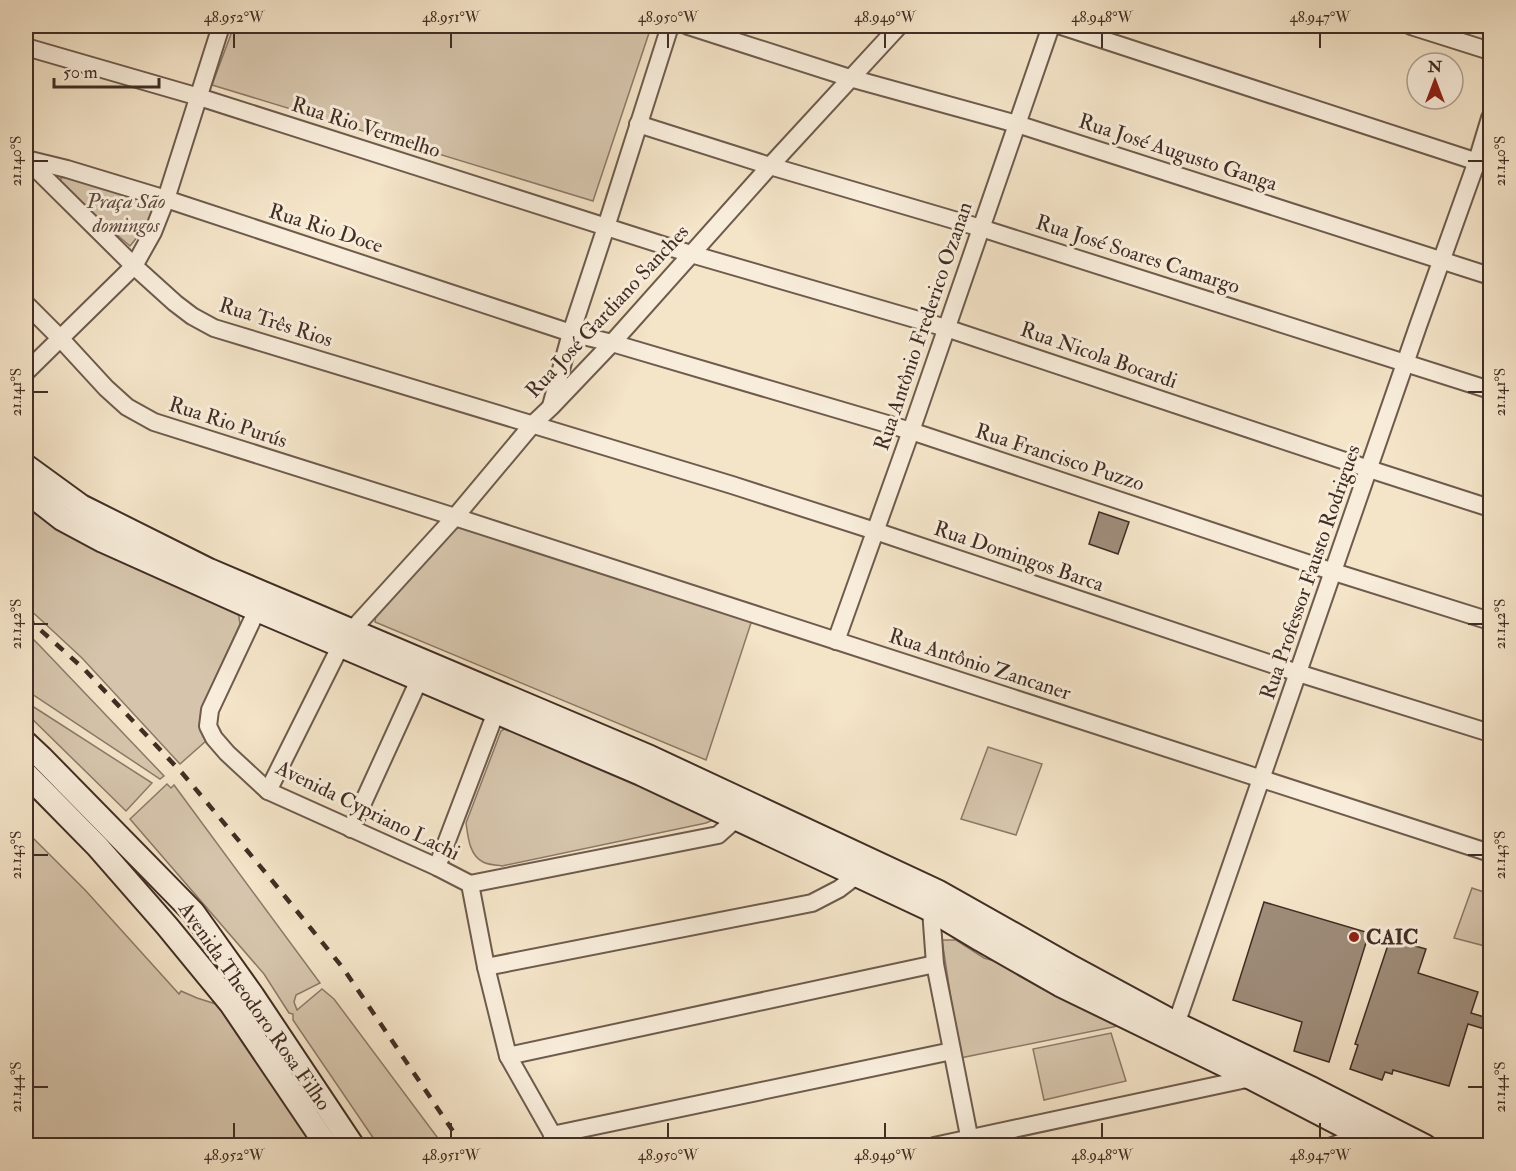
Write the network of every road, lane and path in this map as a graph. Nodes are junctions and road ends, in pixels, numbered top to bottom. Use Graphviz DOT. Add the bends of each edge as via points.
graph roads {
  1 [pos="221,26"];
  2 [pos="670,26"];
  3 [pos="688,26"];
  4 [pos="899,26"];
  5 [pos="1051,26"];
  6 [pos="1061,26"];
  7 [pos="1411,26"];
  8 [pos="26,47"];
  9 [pos="1491,51"];
  10 [pos="850,78"];
  11 [pos="199,97"];
  12 [pos="1491,118"];
  13 [pos="638,124"];
  14 [pos="1017,124"];
  15 [pos="26,159"];
  16 [pos="1484,163"];
  17 [pos="770,166"];
  18 [pos="68,169"];
  19 [pos="55,188"];
  20 [pos="166,199"];
  21 [pos="606,227"];
  22 [pos="981,228"];
  23 [pos="692,254"];
  24 [pos="1442,261"];
  25 [pos="134,266"];
  26 [pos="1491,276"];
  27 [pos="26,304"];
  28 [pos="946,328"];
  29 [pos="571,333"];
  30 [pos="60,339"];
  31 [pos="612,343"];
  32 [pos="1406,363"];
  33 [pos="26,372"];
  34 [pos="1491,390"];
  35 [pos="551,407"];
  36 [pos="532,425"];
  37 [pos="910,431"];
  38 [pos="26,466"];
  39 [pos="1369,470"];
  40 [pos="26,491"];
  41 [pos="1491,508"];
  42 [pos="455,517"];
  43 [pos="875,531"];
  44 [pos="1334,572"];
  45 [pos="257,610"];
  46 [pos="1491,621"];
  47 [pos="347,638"];
  48 [pos="836,641"];
  49 [pos="1298,673"];
  50 [pos="419,680"];
  51 [pos="496,712"];
  52 [pos="1491,733"];
  53 [pos="26,743"];
  54 [pos="645,766"];
  55 [pos="26,774"];
  56 [pos="1262,779"];
  57 [pos="268,791"];
  58 [pos="738,819"];
  59 [pos="351,829"];
  60 [pos="1491,852"];
  61 [pos="437,867"];
  62 [pos="856,876"];
  63 [pos="470,884"];
  64 [pos="935,901"];
  65 [pos="935,964"];
  66 [pos="486,967"];
  67 [pos="1174,1031"];
  68 [pos="952,1051"];
  69 [pos="508,1056"];
  70 [pos="1251,1078"];
  71 [pos="1361,1135"];
  72 [pos="556,1140"];
  73 [pos="970,1142"];
  74 [pos="327,1146"];
  75 [pos="353,1146"];
  76 [pos="934,1146"];
  77 [pos="1332,1146"];
  78 [pos="1382,1146"];
  79 [pos="1425,1146"];
  1 -- 11 [label="street"];
  2 -- 13 [label="street"];
  3 -- 10 [label="street, Rua José Augusto Ganga"];
  4 -- 10 [label="street, Rua José Gardiano Sanches"];
  5 -- 14 [label="street, Rua Antônio Frederico Ozanan"];
  6 -- 16 [label="street"];
  7 -- 9 [label="street"];
  8 -- 11 [label="street, Rua Rio Vermelho"];
  10 -- 14 [label="street, Rua José Augusto Ganga"];
  10 -- 17 [label="street, Rua José Gardiano Sanches"];
  11 -- 20 [label="street"];
  11 -- 21 [label="street, Rua Rio Vermelho"];
  12 -- 16 [label="street, Rua Professor Fausto Rodrigues"];
  13 -- 17 [label="street, Rua José Soares Camargo"];
  13 -- 21 [label="street"];
  14 -- 22 [label="street, Rua Antônio Frederico Ozanan"];
  14 -- 24 [label="street, Rua José Augusto Ganga"];
  15 -- 18 [label="street, Rua Rio Doce"];
  15 -- 19 [label="street, Rua Três Rios"];
  16 -- 24 [label="street, Rua Professor Fausto Rodrigues"];
  17 -- 22 [label="street, Rua José Soares Camargo"];
  17 -- 23 [label="street, Rua José Gardiano Sanches"];
  18 -- 19 [label="street"];
  18 -- 20 [label="street, Rua Rio Doce"];
  19 -- 25 [label="street, Rua Três Rios"];
  20 -- 25 [label="street"];
  20 -- 29 [label="street, Rua Rio Doce"];
  21 -- 23 [label="street, Rua Rio Vermelho"];
  21 -- 29 [label="street"];
  22 -- 28 [label="street, Rua Antônio Frederico Ozanan"];
  22 -- 32 [label="street, Rua José Soares Camargo"];
  23 -- 28 [label="street, Rua Nicola Bocardi"];
  23 -- 31 [label="street, Rua José Gardiano Sanches"];
  24 -- 26 [label="street, Rua José Augusto Ganga"];
  24 -- 32 [label="street, Rua Professor Fausto Rodrigues"];
  25 -- 30 [label="street"];
  25 -- 36 [label="street, Rua Três Rios" via="175,303 214,328"];
  27 -- 30 [label="street, Rua Rio Purús"];
  28 -- 37 [label="street, Rua Antônio Frederico Ozanan"];
  28 -- 39 [label="street, Rua Nicola Bocardi"];
  29 -- 31 [label="street, Rua Rio Doce"];
  29 -- 35 [label="street"];
  30 -- 33 [label="street"];
  30 -- 42 [label="street, Rua Rio Purús" via="126,406 154,422"];
  31 -- 35 [label="street, Rua José Gardiano Sanches"];
  31 -- 37 [label="street, Rua Francisco Puzzo"];
  32 -- 34 [label="street, Rua José Soares Camargo"];
  32 -- 39 [label="street, Rua Professor Fausto Rodrigues"];
  35 -- 36 [label="street, Rua José Gardiano Sanches"];
  36 -- 42 [label="street, Rua José Gardiano Sanches"];
  36 -- 43 [label="street, Rua Domingos Barca"];
  37 -- 43 [label="street, Rua Antônio Frederico Ozanan"];
  37 -- 44 [label="street, Rua Francisco Puzzo"];
  38 -- 47 [label="main road" via="81,506 116,525 321,618"];
  39 -- 41 [label="street, Rua Nicola Bocardi"];
  39 -- 44 [label="street, Rua Professor Fausto Rodrigues"];
  40 -- 45 [label="main road" via="62,519 104,541"];
  42 -- 47 [label="street, Rua José Gardiano Sanches"];
  42 -- 48 [label="street, Rua Antônio Zancaner"];
  43 -- 48 [label="street, Rua Antônio Frederico Ozanan"];
  43 -- 49 [label="street, Rua Domingos Barca"];
  44 -- 46 [label="street, Rua Francisco Puzzo"];
  44 -- 49 [label="street, Rua Professor Fausto Rodrigues"];
  45 -- 47 [label="main road"];
  45 -- 57 [label="street, Avenida Cypriano Lachi" via="210,710 208,726 227,753"];
  47 -- 50 [label="main road"];
  47 -- 54 [label="main road"];
  47 -- 57 [label="street, Rua José Gardiano Sanches"];
  48 -- 56 [label="street, Rua Antônio Zancaner"];
  49 -- 52 [label="street, Rua Domingos Barca"];
  49 -- 56 [label="street, Rua Professor Fausto Rodrigues"];
  50 -- 51 [label="main road"];
  50 -- 59 [label="street"];
  51 -- 54 [label="main road"];
  51 -- 61 [label="street"];
  53 -- 75 [label="main road, Avenida Theodoro Rosa Filho" via="193,912"];
  54 -- 58 [label="main road"];
  54 -- 64 [label="main road"];
  55 -- 74 [label="main road, Avenida Theodoro Rosa Filho" via="97,846 231,1004"];
  56 -- 60 [label="street, Rua Antônio Zancaner"];
  56 -- 67 [label="street, Rua Professor Fausto Rodrigues"];
  57 -- 59 [label="street, Avenida Cypriano Lachi"];
  58 -- 62 [label="main road"];
  58 -- 63 [label="street" via="718,835"];
  59 -- 61 [label="street, Avenida Cypriano Lachi"];
  61 -- 63 [label="street, Avenida Cypriano Lachi"];
  62 -- 64 [label="main road"];
  62 -- 66 [label="street" via="812,903"];
  63 -- 66 [label="street, Avenida Cypriano Lachi"];
  64 -- 65 [label="street"];
  64 -- 67 [label="main road" via="981,940 1060,985"];
  65 -- 68 [label="street"];
  65 -- 69 [label="street"];
  66 -- 69 [label="street, Avenida Cypriano Lachi"];
  67 -- 70 [label="main road"];
  67 -- 79 [label="main road" via="1313,1089"];
  68 -- 72 [label="street"];
  68 -- 73 [label="street"];
  69 -- 72 [label="street, Avenida Cypriano Lachi"];
  70 -- 71 [label="main road"];
  70 -- 73 [label="street"];
  71 -- 77 [label="street"];
  71 -- 78 [label="main road"];
  73 -- 76 [label="street"];
}
